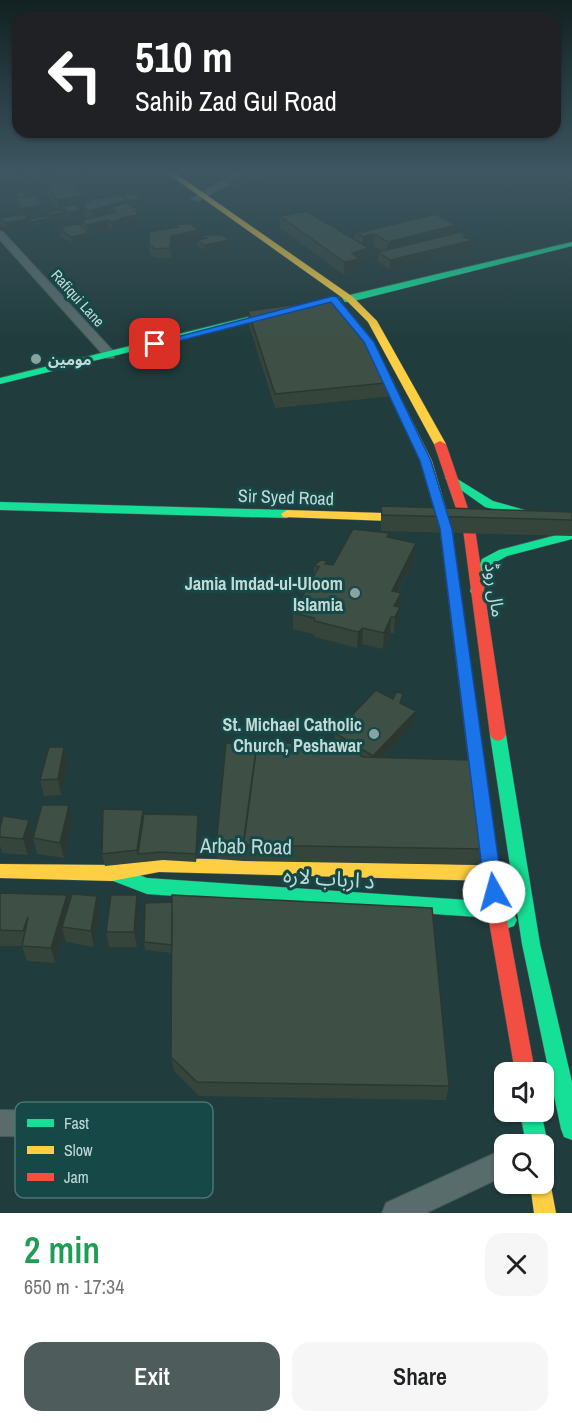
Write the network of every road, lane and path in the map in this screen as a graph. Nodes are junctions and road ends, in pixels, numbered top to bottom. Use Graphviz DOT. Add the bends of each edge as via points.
graph roads {
  1 [pos="242,230"];
  2 [pos="0,234"];
  3 [pos="572,237"];
  4 [pos="572,243"];
  5 [pos="337,298"];
  6 [pos="289,310"];
  7 [pos="352,321"];
  8 [pos="363,335"];
  9 [pos="110,355"];
  10 [pos="0,381"];
  11 [pos="451,478"];
  12 [pos="0,506"];
  13 [pos="128,516"];
  14 [pos="0,519"];
  15 [pos="498,520"];
  16 [pos="473,524"];
  17 [pos="436,526"];
  18 [pos="526,530"];
  19 [pos="572,533"];
  20 [pos="477,592"];
  21 [pos="0,871"];
  22 [pos="112,873"];
  23 [pos="492,873"];
  24 [pos="496,910"];
  25 [pos="531,944"];
  26 [pos="523,1062"];
  27 [pos="0,1123"];
  28 [pos="15,1123"];
  29 [pos="572,1129"];
  30 [pos="494,1167"];
  31 [pos="542,1194"];
  32 [pos="396,1213"];
  33 [pos="545,1213"];
  1 -- 5 [label="main road, مال روڈ"];
  2 -- 9 [label="street, Rafiqui Lane"];
  3 -- 5 [label="main road"];
  4 -- 5 [label="main road"];
  5 -- 7 [label="main road, مال روڈ"];
  5 -- 11 [label="main road, مال روڈ" via="372,321 442,448"];
  6 -- 9 [label="main road"];
  8 -- 17 [label="main road" via="426,461"];
  9 -- 10 [label="main road"];
  11 -- 15 [label="main road" via="489,504 553,521"];
  11 -- 16 [label="main road, مال روڈ"];
  12 -- 13 [label="main road, Sir Syed Road"];
  13 -- 14 [label="main road, Sir Syed Road"];
  13 -- 17 [label="main road, Sir Syed Road"];
  13 -- 17 [label="main road, Sir Syed Road"];
  16 -- 17 [label="main road, Sir Syed Road"];
  16 -- 20 [label="main road, مال روڈ"];
  17 -- 23 [label="main road"];
  18 -- 19 [label="main road"];
  19 -- 20 [label="main road" via="502,553 487,562"];
  20 -- 25 [label="main road, مال روڈ"];
  21 -- 22 [label="main road, Arbab Road"];
  22 -- 23 [label="main road, Arbab Road" via="159,865"];
  22 -- 24 [label="main road, د ارباب لاره" via="147,886"];
  23 -- 24 [label="main road"];
  24 -- 25 [label="main road" via="515,924"];
  24 -- 26 [label="main road"];
  25 -- 29 [label="main road, مال روڈ"];
  27 -- 28 [label="street"];
  30 -- 32 [label="street"];
  31 -- 33 [label="main road"];
}
